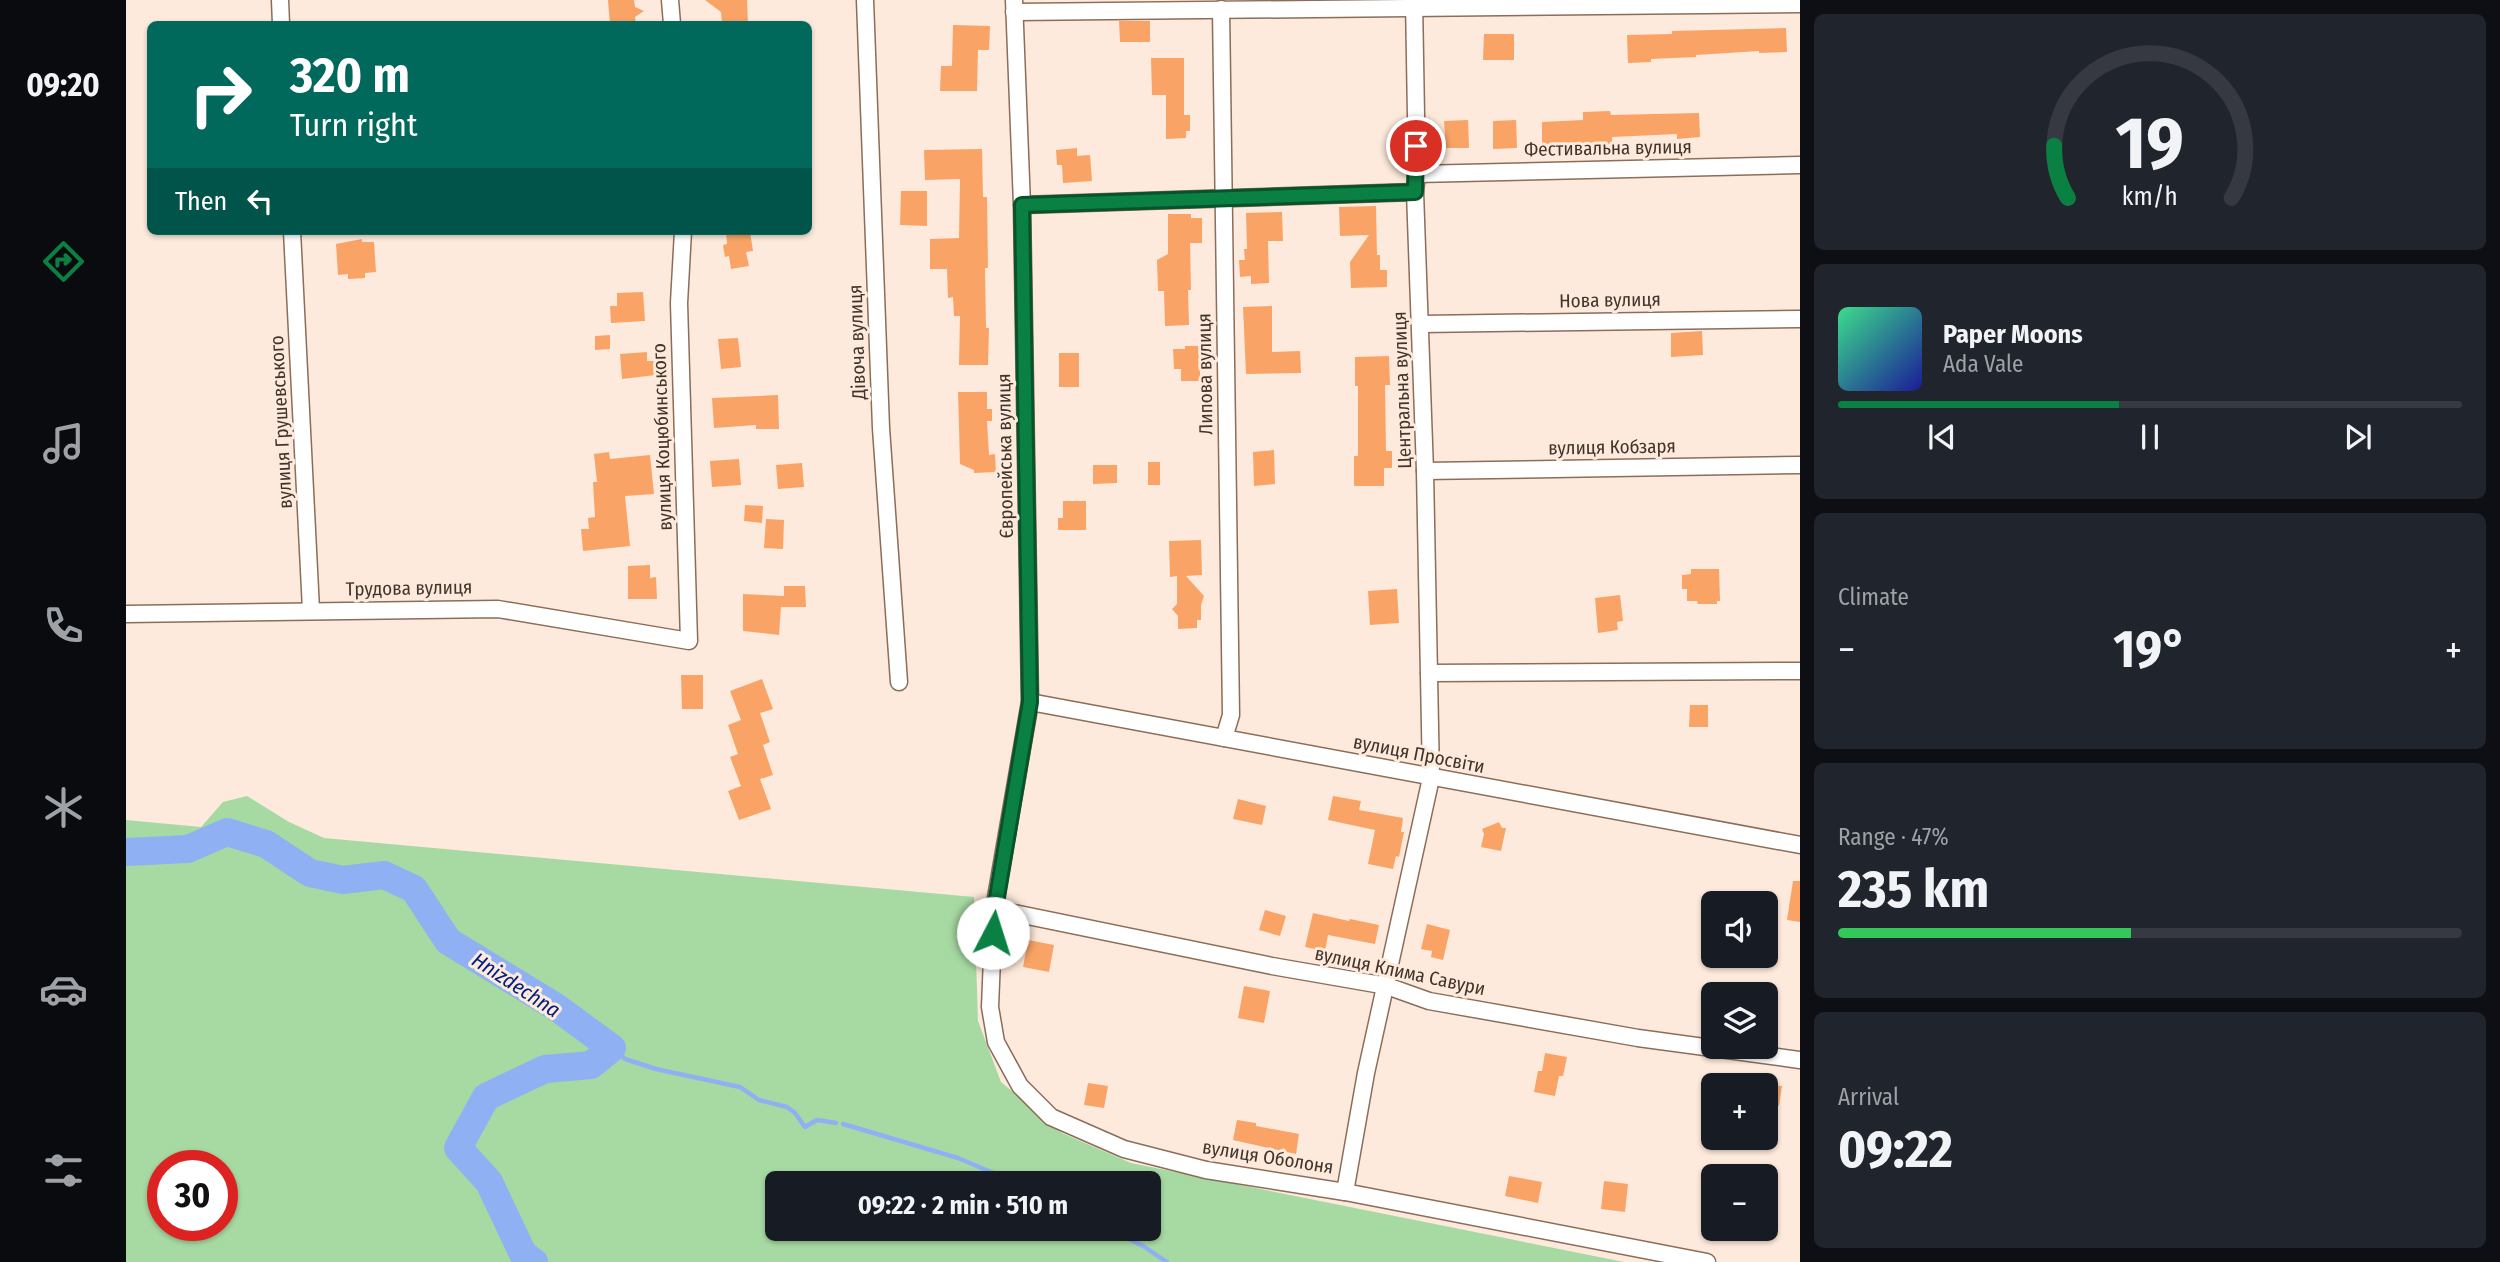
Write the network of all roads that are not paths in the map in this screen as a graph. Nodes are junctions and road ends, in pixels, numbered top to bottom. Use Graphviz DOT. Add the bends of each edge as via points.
graph roads {
  1 [pos="280,0"];
  2 [pos="670,0"];
  3 [pos="865,0"];
  4 [pos="1414,4"];
  5 [pos="1800,4"];
  6 [pos="1014,6"];
  7 [pos="1221,9"];
  8 [pos="281,21"];
  9 [pos="672,21"];
  10 [pos="1800,165"];
  11 [pos="1417,174"];
  12 [pos="1415,192"];
  13 [pos="1223,197"];
  14 [pos="1022,205"];
  15 [pos="292,235"];
  16 [pos="683,235"];
  17 [pos="1800,319"];
  18 [pos="1421,324"];
  19 [pos="1800,465"];
  20 [pos="1425,471"];
  21 [pos="311,610"];
  22 [pos="126,614"];
  23 [pos="689,641"];
  24 [pos="1800,671"];
  25 [pos="1429,673"];
  26 [pos="899,682"];
  27 [pos="1030,702"];
  28 [pos="1224,738"];
  29 [pos="1431,778"];
  30 [pos="1800,845"];
  31 [pos="995,909"];
  32 [pos="1387,986"];
  33 [pos="1800,1060"];
  34 [pos="1345,1192"];
  35 [pos="1707,1262"];
  1 -- 8 [label="street"];
  2 -- 9 [label="street"];
  3 -- 26 [label="street, Дівоча вулиця" via="881,428"];
  4 -- 5 [label="street"];
  4 -- 7 [label="street"];
  4 -- 11 [label="street, Центральна вулиця"];
  6 -- 7 [label="street"];
  6 -- 14 [label="street, Європейська вулиця"];
  7 -- 13 [label="street, Липова вулиця"];
  10 -- 11 [label="street, Фестивальна вулиця"];
  11 -- 12 [label="street, Центральна вулиця"];
  12 -- 13 [label="street"];
  12 -- 18 [label="street, Центральна вулиця"];
  13 -- 14 [label="street"];
  13 -- 28 [label="street, Липова вулиця" via="1231,715"];
  14 -- 27 [label="street, Європейська вулиця"];
  15 -- 21 [label="street, вулиця Грушевського"];
  16 -- 23 [label="street, вулиця Коцюбинського" via="679,303"];
  17 -- 18 [label="street, Нова вулиця"];
  18 -- 20 [label="street, Центральна вулиця"];
  19 -- 20 [label="street, вулиця Кобзаря"];
  20 -- 25 [label="street, Центральна вулиця"];
  21 -- 22 [label="street, Трудова вулиця"];
  21 -- 23 [label="street, Трудова вулиця" via="498,609"];
  24 -- 25 [label="street"];
  25 -- 29 [label="street, Центральна вулиця"];
  27 -- 28 [label="street, вулиця Просвіти"];
  27 -- 31 [label="street, Європейська вулиця"];
  28 -- 29 [label="street, вулиця Просвіти"];
  29 -- 30 [label="street, вулиця Просвіти"];
  29 -- 32 [label="street, Центральна вулиця"];
  31 -- 32 [label="street, вулиця Клима Савури"];
  31 -- 34 [label="street, вулиця Оболоня" via="990,1007 996,1042 1020,1086 1051,1117 1124,1149 1206,1170"];
  32 -- 33 [label="street, вулиця Клима Савури" via="1429,1001 1638,1038"];
  32 -- 34 [label="street, Центральна вулиця"];
  34 -- 35 [label="street, вулиця Оболоня"];
}
